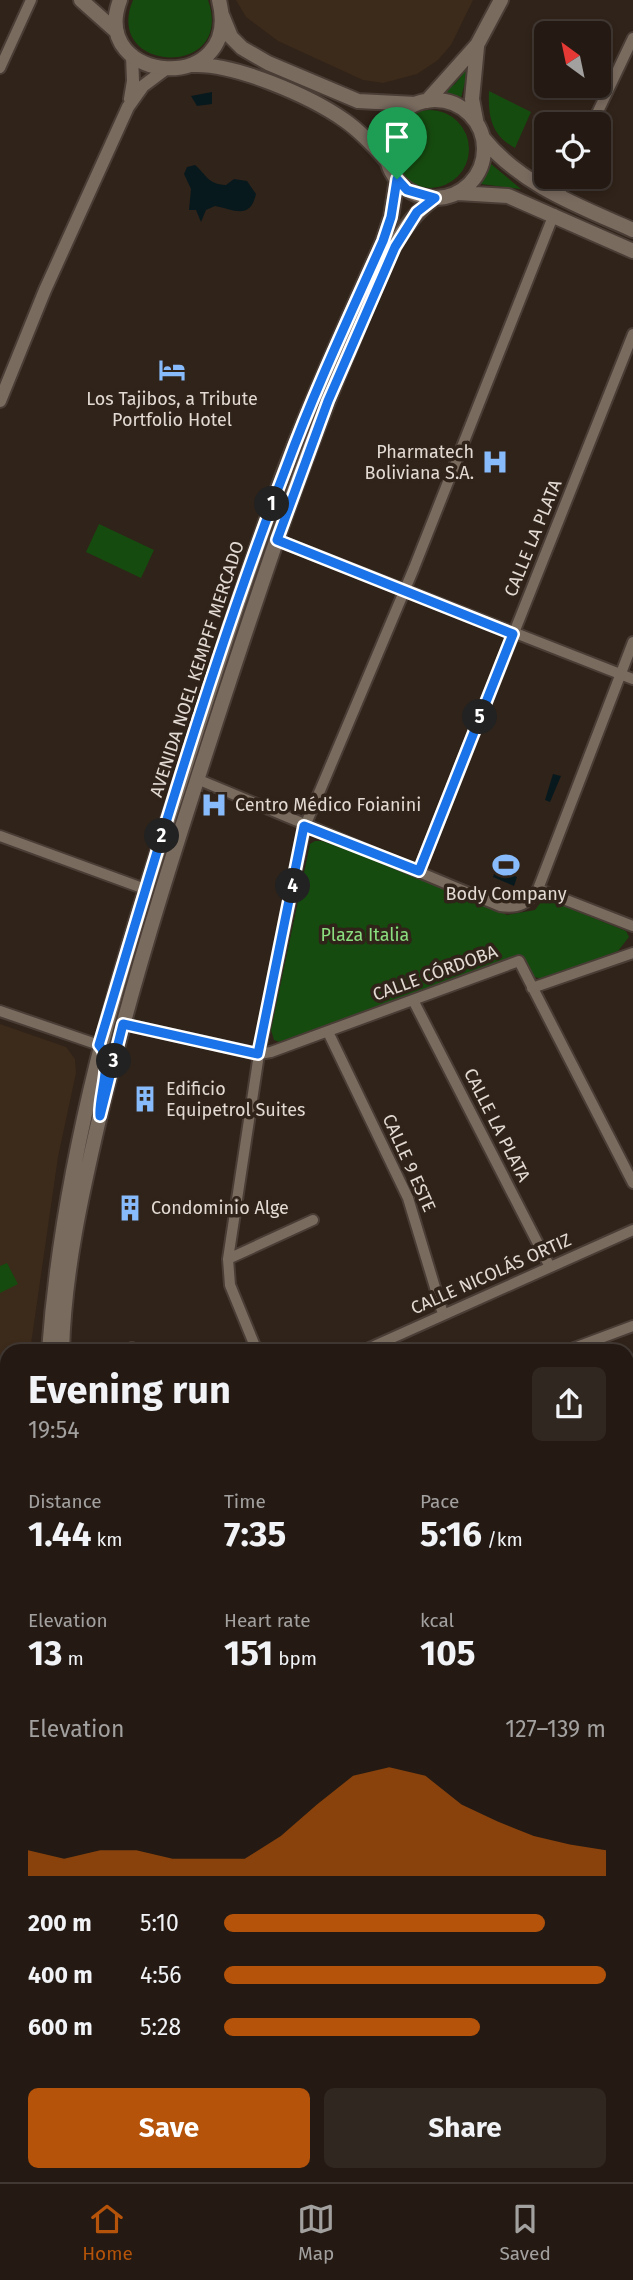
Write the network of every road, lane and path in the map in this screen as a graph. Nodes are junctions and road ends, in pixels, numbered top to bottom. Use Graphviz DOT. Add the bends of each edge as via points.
graph roads {
  1 [pos="31,0"];
  2 [pos="81,0"];
  3 [pos="120,0"];
  4 [pos="219,0"];
  5 [pos="501,0"];
  6 [pos="222,15"];
  7 [pos="117,32"];
  8 [pos="633,38"];
  9 [pos="477,45"];
  10 [pos="132,55"];
  11 [pos="193,65"];
  12 [pos="0,68"];
  13 [pos="163,71"];
  14 [pos="422,103"];
  15 [pos="128,107"];
  16 [pos="598,112"];
  17 [pos="477,123"];
  18 [pos="483,138"];
  19 [pos="387,161"];
  20 [pos="397,179"];
  21 [pos="561,189"];
  22 [pos="458,193"];
  23 [pos="558,196"];
  24 [pos="435,198"];
  25 [pos="554,214"];
  26 [pos="633,230"];
  27 [pos="633,251"];
  28 [pos="633,334"];
  29 [pos="0,401"];
  30 [pos="277,540"];
  31 [pos="404,590"];
  32 [pos="513,634"];
  33 [pos="226,641"];
  34 [pos="633,642"];
  35 [pos="241,647"];
  36 [pos="621,674"];
  37 [pos="633,679"];
  38 [pos="204,708"];
  39 [pos="197,779"];
  40 [pos="304,826"];
  41 [pos="0,836"];
  42 [pos="157,853"];
  43 [pos="419,871"];
  44 [pos="538,889"];
  45 [pos="145,890"];
  46 [pos="633,926"];
  47 [pos="132,935"];
  48 [pos="633,953"];
  49 [pos="532,988"];
  50 [pos="412,1000"];
  51 [pos="0,1011"];
  52 [pos="123,1024"];
  53 [pos="328,1032"];
  54 [pos="99,1045"];
  55 [pos="258,1054"];
  56 [pos="100,1116"];
  57 [pos="633,1183"];
  58 [pos="313,1220"];
  59 [pos="633,1230"];
  60 [pos="228,1259"];
  61 [pos="550,1267"];
  62 [pos="443,1314"];
  63 [pos="633,1326"];
  64 [pos="50,1344"];
  65 [pos="63,1344"];
  66 [pos="254,1344"];
  67 [pos="378,1344"];
  68 [pos="585,1344"];
  1 -- 12 [label="street"];
  2 -- 7 [label="main road"];
  3 -- 7 [label="main road"];
  4 -- 6 [label="main road"];
  5 -- 9 [label="main road"];
  6 -- 11 [label="main road" via="215,44"];
  6 -- 14 [label="main road" via="242,48 268,63 358,101"];
  7 -- 10 [label="main road"];
  8 -- 16 [label="street"];
  9 -- 14 [label="main road"];
  9 -- 17 [label="main road" via="472,99"];
  10 -- 13 [label="main road"];
  10 -- 15 [label="street"];
  11 -- 13 [label="main road"];
  11 -- 19 [label="main road" via="231,68 332,111"];
  13 -- 15 [label="street" via="142,86"];
  14 -- 17 [label="main road" via="455,105"];
  14 -- 19 [label="main road" via="405,111 389,133"];
  15 -- 29 [label="street"];
  17 -- 18 [label="main road"];
  18 -- 22 [label="main road" via="480,170"];
  18 -- 23 [label="main road" via="500,159"];
  19 -- 20 [label="main road"];
  20 -- 24 [label="main road" via="407,190"];
  20 -- 33 [label="main road, AVENIDA NOEL KEMPFF MERCADO" via="383,241 287,463"];
  21 -- 23 [label="street"];
  22 -- 24 [label="main road"];
  22 -- 25 [label="main road" via="508,196"];
  23 -- 26 [label="main road"];
  24 -- 30 [label="main road, AVENIDA NOEL KEMPFF MERCADO" via="417,212 395,247 328,401"];
  25 -- 27 [label="main road"];
  25 -- 31 [label="street"];
  28 -- 32 [label="street, CALLE LA PLATA"];
  30 -- 31 [label="street"];
  30 -- 35 [label="main road, AVENIDA NOEL KEMPFF MERCADO"];
  31 -- 32 [label="street"];
  31 -- 40 [label="street"];
  32 -- 36 [label="street"];
  32 -- 43 [label="street, CALLE LA PLATA"];
  33 -- 35 [label="main road"];
  33 -- 38 [label="main road, AVENIDA NOEL KEMPFF MERCADO"];
  34 -- 36 [label="street"];
  35 -- 39 [label="main road, AVENIDA NOEL KEMPFF MERCADO"];
  36 -- 37 [label="street"];
  36 -- 44 [label="street"];
  38 -- 39 [label="main road" via="206,720 191,767"];
  38 -- 42 [label="main road, AVENIDA NOEL KEMPFF MERCADO"];
  39 -- 40 [label="street"];
  39 -- 42 [label="main road" via="184,788 167,841"];
  39 -- 52 [label="main road, AVENIDA NOEL KEMPFF MERCADO"];
  40 -- 43 [label="street"];
  40 -- 55 [label="street"];
  41 -- 45 [label="street"];
  42 -- 45 [label="main road, AVENIDA NOEL KEMPFF MERCADO"];
  43 -- 44 [label="street" via="500,906 515,908 529,902"];
  44 -- 46 [label="street"];
  45 -- 47 [label="main road, AVENIDA NOEL KEMPFF MERCADO"];
  47 -- 52 [label="main road" via="131,962 116,1013"];
  47 -- 54 [label="main road, AVENIDA NOEL KEMPFF MERCADO"];
  48 -- 49 [label="street"];
  49 -- 50 [label="street, CALLE CÓRDOBA" via="519,961"];
  49 -- 57 [label="street, CALLE CÓRDOBA"];
  50 -- 53 [label="street, CALLE CÓRDOBA"];
  50 -- 61 [label="street, CALLE LA PLATA"];
  51 -- 54 [label="street"];
  52 -- 55 [label="street, CALLE CÓRDOBA"];
  52 -- 56 [label="main road, AVENIDA NOEL KEMPFF MERCADO"];
  53 -- 55 [label="street, CALLE CÓRDOBA"];
  53 -- 62 [label="street, CALLE 9 ESTE" via="408,1198"];
  54 -- 56 [label="main road" via="106,1060 98,1101"];
  54 -- 64 [label="main road, AVENIDA NOEL KEMPFF MERCADO" via="66,1210"];
  55 -- 60 [label="street"];
  56 -- 65 [label="main road, AVENIDA NOEL KEMPFF MERCADO" via="73,1249"];
  58 -- 60 [label="street"];
  59 -- 61 [label="street, CALLE NICOLÁS ORTIZ"];
  60 -- 66 [label="street" via="230,1285"];
  61 -- 62 [label="street, CALLE NICOLÁS ORTIZ"];
  62 -- 67 [label="street, CALLE NICOLÁS ORTIZ"];
  63 -- 68 [label="street"];
}
